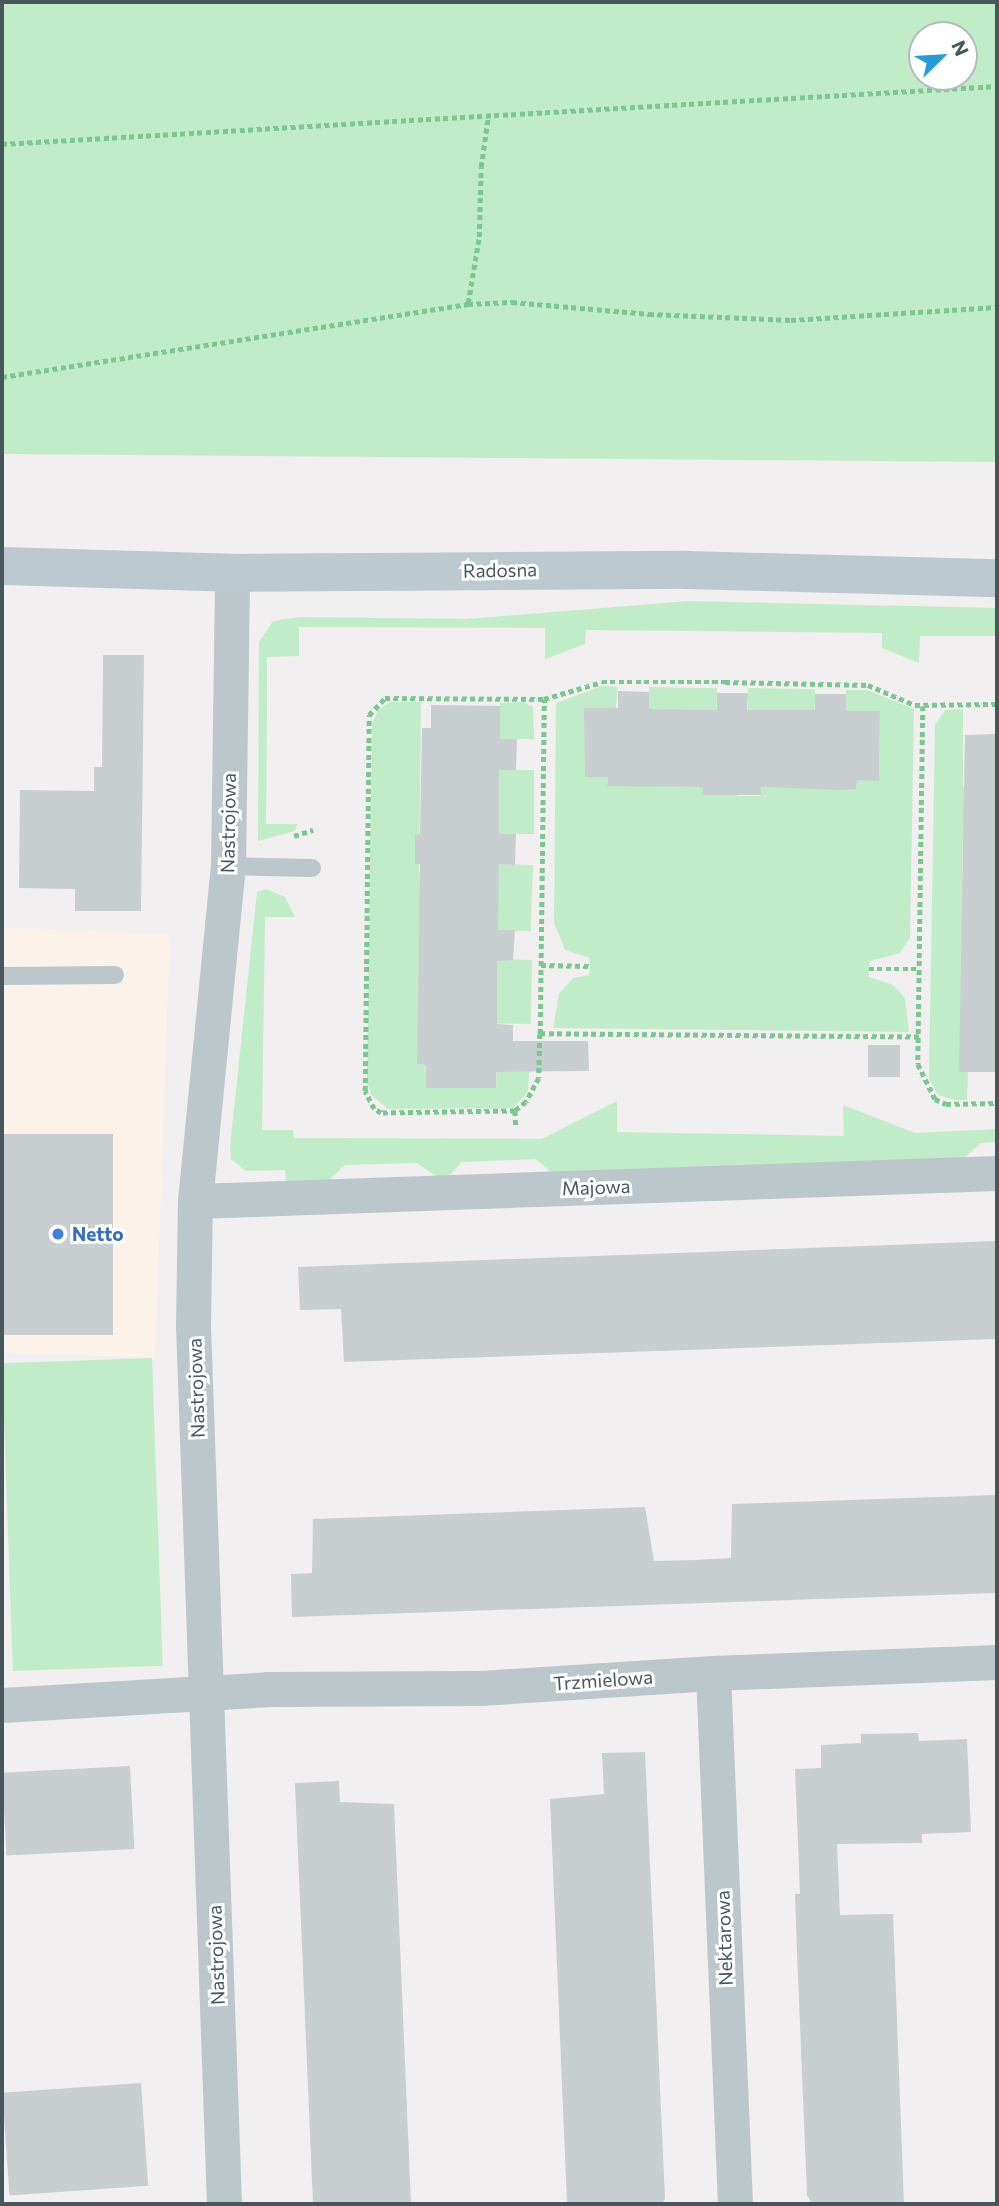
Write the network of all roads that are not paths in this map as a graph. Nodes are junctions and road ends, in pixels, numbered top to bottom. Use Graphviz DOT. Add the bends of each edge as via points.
graph roads {
  1 [pos="2,566"];
  2 [pos="232,573"];
  3 [pos="997,578"];
  4 [pos="228,866"];
  5 [pos="312,868"];
  6 [pos="114,975"];
  7 [pos="2,976"];
  8 [pos="997,1173"];
  9 [pos="195,1200"];
  10 [pos="997,1662"];
  11 [pos="713,1673"];
  12 [pos="208,1692"];
  13 [pos="2,1705"];
  14 [pos="224,2204"];
  15 [pos="734,2204"];
  1 -- 2 [label="street, Radosna"];
  2 -- 3 [label="street, Radosna" via="686,570"];
  2 -- 4 [label="street, Nastrojowa"];
  4 -- 5 [label="lane"];
  4 -- 9 [label="street, Nastrojowa"];
  6 -- 7 [label="lane"];
  8 -- 9 [label="street, Majowa"];
  9 -- 12 [label="street, Nastrojowa" via="193,1325"];
  10 -- 11 [label="street, Trzmielowa"];
  11 -- 12 [label="street, Trzmielowa" via="481,1688"];
  11 -- 15 [label="street, Nektarowa"];
  12 -- 13 [label="street, Trzmielowa"];
  12 -- 14 [label="street, Nastrojowa"];
}
